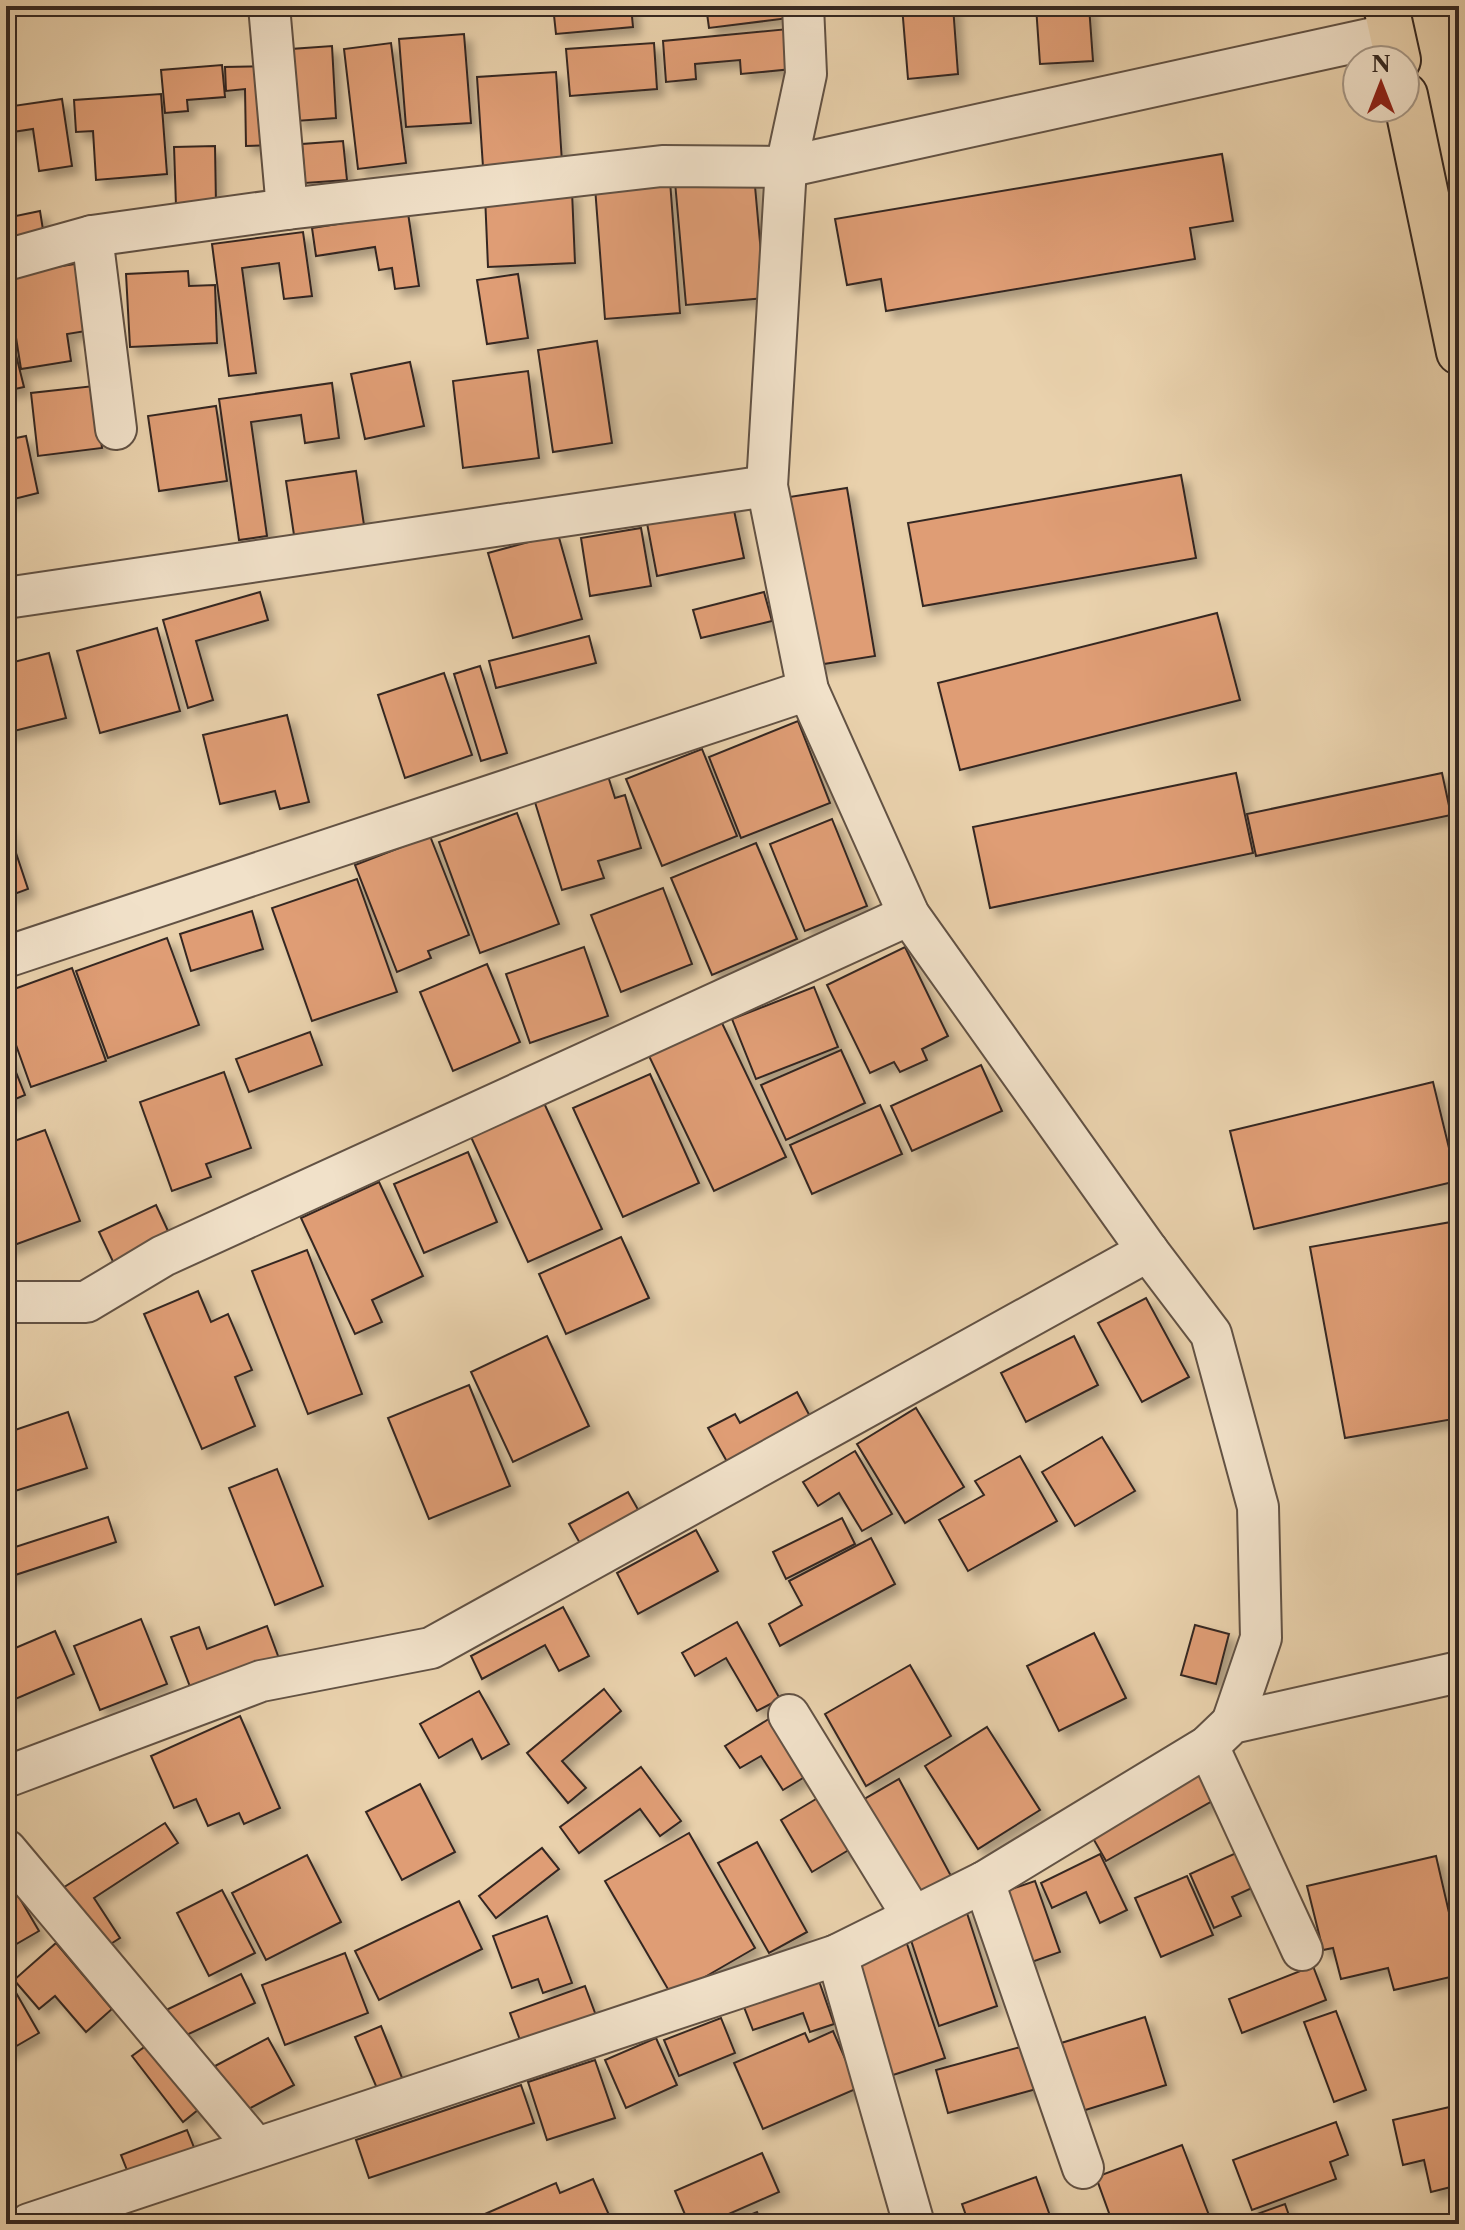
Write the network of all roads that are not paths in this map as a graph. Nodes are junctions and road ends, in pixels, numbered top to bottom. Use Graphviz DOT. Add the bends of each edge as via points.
graph roads {
  1 [pos="269,6"];
  2 [pos="803,6"];
  3 [pos="1392,33"];
  4 [pos="1411,124"];
  5 [pos="786,167"];
  6 [pos="287,209"];
  7 [pos="92,236"];
  8 [pos="6,260"];
  9 [pos="1459,352"];
  10 [pos="116,429"];
  11 [pos="767,486"];
  12 [pos="6,598"];
  13 [pos="808,690"];
  14 [pos="909,915"];
  15 [pos="6,957"];
  16 [pos="1148,1251"];
  17 [pos="6,1302"];
  18 [pos="1459,1672"];
  19 [pos="789,1715"];
  20 [pos="1220,1734"];
  21 [pos="6,1777"];
  22 [pos="6,1850"];
  23 [pos="984,1882"];
  24 [pos="912,1915"];
  25 [pos="1302,1950"];
  26 [pos="837,1955"];
  27 [pos="256,2148"];
  28 [pos="1083,2168"];
  29 [pos="29,2224"];
  30 [pos="914,2224"];
  1 -- 6 [label="street"];
  2 -- 5 [label="street" via="806,74"];
  3 -- 5 [label="street"];
  4 -- 9 [label="main road"];
  5 -- 6 [label="street" via="662,166"];
  5 -- 11 [label="street"];
  6 -- 7 [label="street"];
  7 -- 8 [label="street"];
  7 -- 10 [label="street"];
  11 -- 12 [label="street"];
  11 -- 13 [label="street"];
  13 -- 14 [label="street"];
  13 -- 15 [label="street"];
  14 -- 16 [label="street"];
  14 -- 17 [label="street" via="163,1256 86,1302"];
  16 -- 20 [label="street" via="1211,1334 1258,1507 1261,1638"];
  16 -- 21 [label="street" via="431,1648 261,1681"];
  18 -- 20 [label="street"];
  19 -- 24 [label="street"];
  20 -- 23 [label="street"];
  20 -- 25 [label="street"];
  22 -- 27 [label="street"];
  23 -- 24 [label="street"];
  23 -- 28 [label="street"];
  24 -- 26 [label="street"];
  26 -- 27 [label="street"];
  26 -- 30 [label="street"];
  27 -- 29 [label="street"];
}
